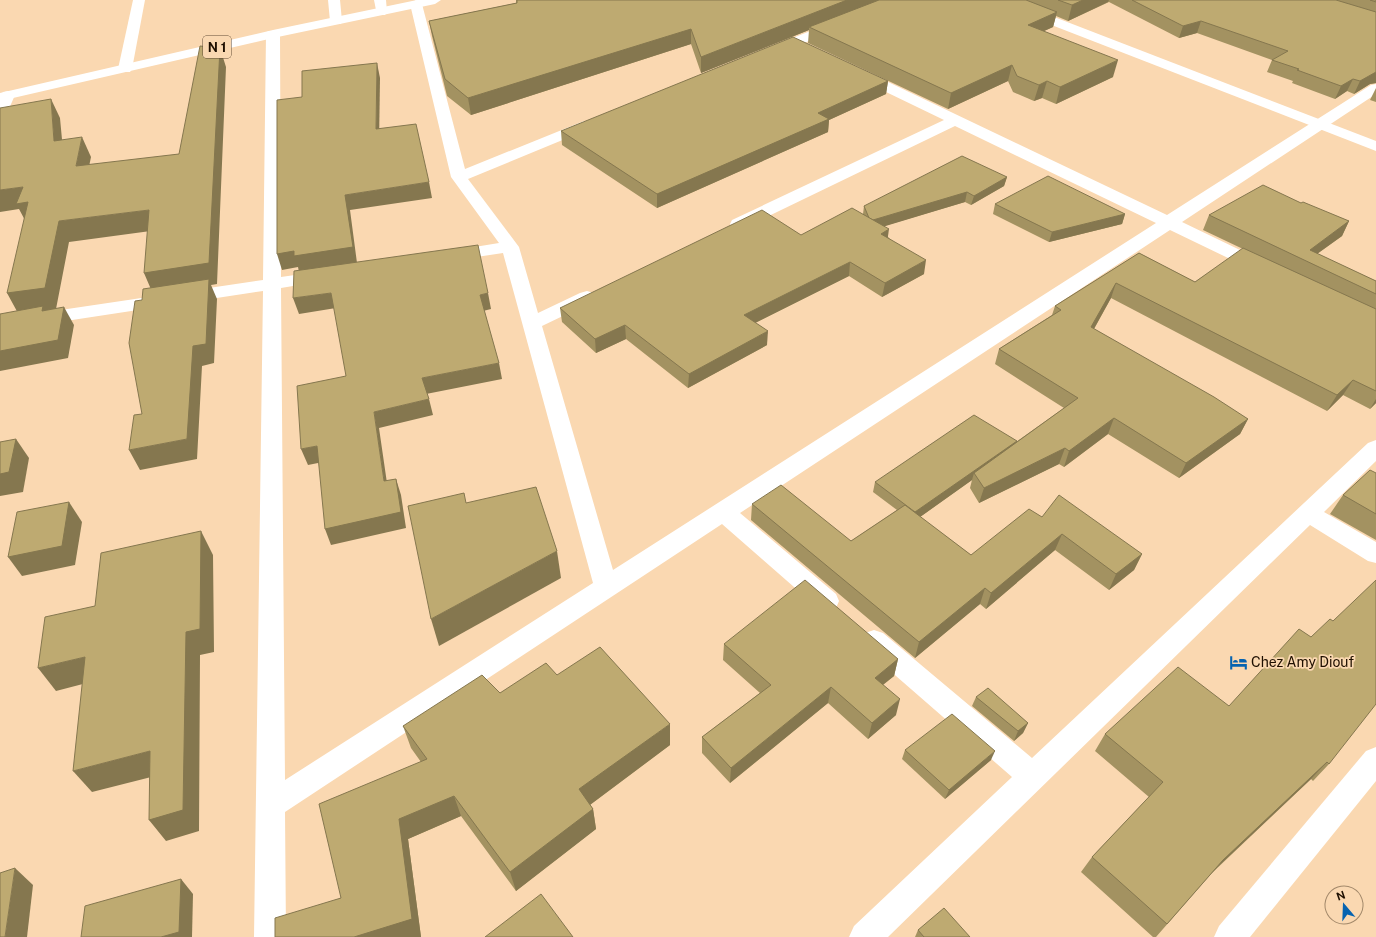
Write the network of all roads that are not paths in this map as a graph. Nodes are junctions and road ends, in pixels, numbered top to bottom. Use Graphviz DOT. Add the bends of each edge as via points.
graph roads {
  1 [pos="139,0"];
  2 [pos="334,0"];
  3 [pos="435,0"];
  4 [pos="999,0"];
  5 [pos="416,4"];
  6 [pos="380,6"];
  7 [pos="850,20"];
  8 [pos="336,21"];
  9 [pos="274,34"];
  10 [pos="793,43"];
  11 [pos="814,53"];
  12 [pos="757,57"];
  13 [pos="124,69"];
  14 [pos="849,70"];
  15 [pos="1376,88"];
  16 [pos="4,96"];
  17 [pos="0,115"];
  18 [pos="604,118"];
  19 [pos="955,120"];
  20 [pos="1320,124"];
  21 [pos="1376,146"];
  22 [pos="459,177"];
  23 [pos="1169,223"];
  24 [pos="725,230"];
  25 [pos="510,247"];
  26 [pos="434,259"];
  27 [pos="342,273"];
  28 [pos="1276,274"];
  29 [pos="273,283"];
  30 [pos="604,289"];
  31 [pos="532,324"];
  32 [pos="0,325"];
  33 [pos="1376,448"];
  34 [pos="723,512"];
  35 [pos="1308,513"];
  36 [pos="1376,554"];
  37 [pos="606,587"];
  38 [pos="1376,760"];
  39 [pos="1032,776"];
  40 [pos="271,806"];
  41 [pos="270,937"];
  42 [pos="865,937"];
  43 [pos="1230,937"];
  1 -- 13 [label="main road"];
  2 -- 8 [label="main road"];
  3 -- 5 [label="main road, N 1"];
  4 -- 20 [label="main road"];
  5 -- 6 [label="main road, N 1"];
  5 -- 22 [label="main road"];
  6 -- 8 [label="main road, N 1"];
  7 -- 10 [label="main road"];
  8 -- 9 [label="main road, N 1"];
  9 -- 13 [label="main road, N 1"];
  9 -- 29 [label="main road"];
  10 -- 11 [label="main road"];
  10 -- 12 [label="main road"];
  13 -- 16 [label="main road, N 1"];
  14 -- 19 [label="main road"];
  15 -- 20 [label="main road"];
  16 -- 17 [label="main road"];
  18 -- 22 [label="main road"];
  19 -- 23 [label="main road"];
  19 -- 24 [label="main road"];
  20 -- 21 [label="main road"];
  20 -- 23 [label="main road"];
  22 -- 25 [label="main road"];
  23 -- 28 [label="main road"];
  23 -- 34 [label="main road"];
  25 -- 26 [label="main road"];
  25 -- 31 [label="main road"];
  27 -- 29 [label="main road"];
  29 -- 32 [label="main road"];
  29 -- 40 [label="main road"];
  30 -- 31 [label="main road"];
  31 -- 37 [label="main road"];
  33 -- 35 [label="main road"];
  34 -- 37 [label="main road"];
  34 -- 39 [label="main road"];
  35 -- 36 [label="main road"];
  35 -- 39 [label="main road"];
  37 -- 40 [label="main road"];
  38 -- 43 [label="main road"];
  39 -- 42 [label="main road"];
  40 -- 41 [label="main road"];
}
